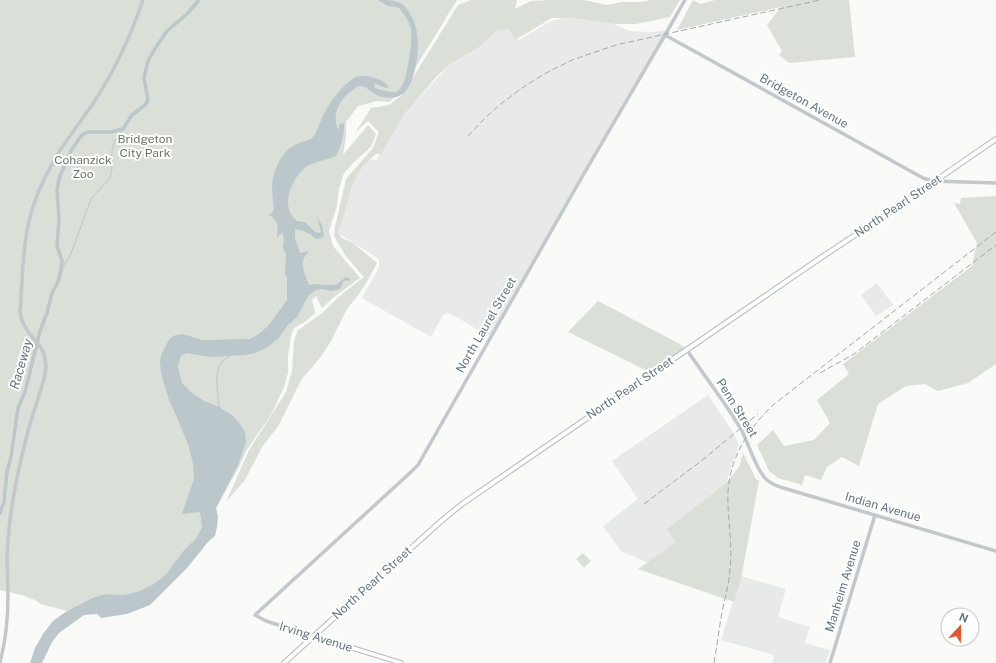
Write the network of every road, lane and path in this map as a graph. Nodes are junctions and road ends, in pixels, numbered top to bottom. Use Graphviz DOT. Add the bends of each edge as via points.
graph roads {
  1 [pos="143,0"];
  2 [pos="685,0"];
  3 [pos="665,35"];
  4 [pos="996,139"];
  5 [pos="934,181"];
  6 [pos="996,183"];
  7 [pos="687,350"];
  8 [pos="765,478"];
  9 [pos="875,515"];
  10 [pos="996,551"];
  11 [pos="255,616"];
  12 [pos="314,636"];
  13 [pos="0,662"];
  14 [pos="284,663"];
  15 [pos="401,663"];
  16 [pos="830,663"];
  1 -- 13 [label="street" via="129,37 108,79 47,173 35,201 28,229 24,248 20,312 25,327 42,349 46,374 17,476 7,554 8,616"];
  2 -- 3 [label="street, North Laurel Street"];
  3 -- 5 [label="street, Bridgeton Avenue" via="923,178"];
  3 -- 11 [label="street, North Laurel Street" via="418,465"];
  4 -- 5 [label="main road, North Pearl Street"];
  5 -- 6 [label="street, Bridgeton Avenue"];
  5 -- 7 [label="main road, North Pearl Street"];
  7 -- 8 [label="street, Penn Street" via="742,432"];
  7 -- 12 [label="main road, North Pearl Street" via="457,508"];
  8 -- 9 [label="street, Indian Avenue" via="780,487"];
  9 -- 10 [label="street, Indian Avenue"];
  9 -- 16 [label="street, Manheim Avenue"];
  11 -- 12 [label="street, Irving Avenue"];
  12 -- 14 [label="main road, North Pearl Street"];
  12 -- 15 [label="main road, Irving Avenue"];
}
